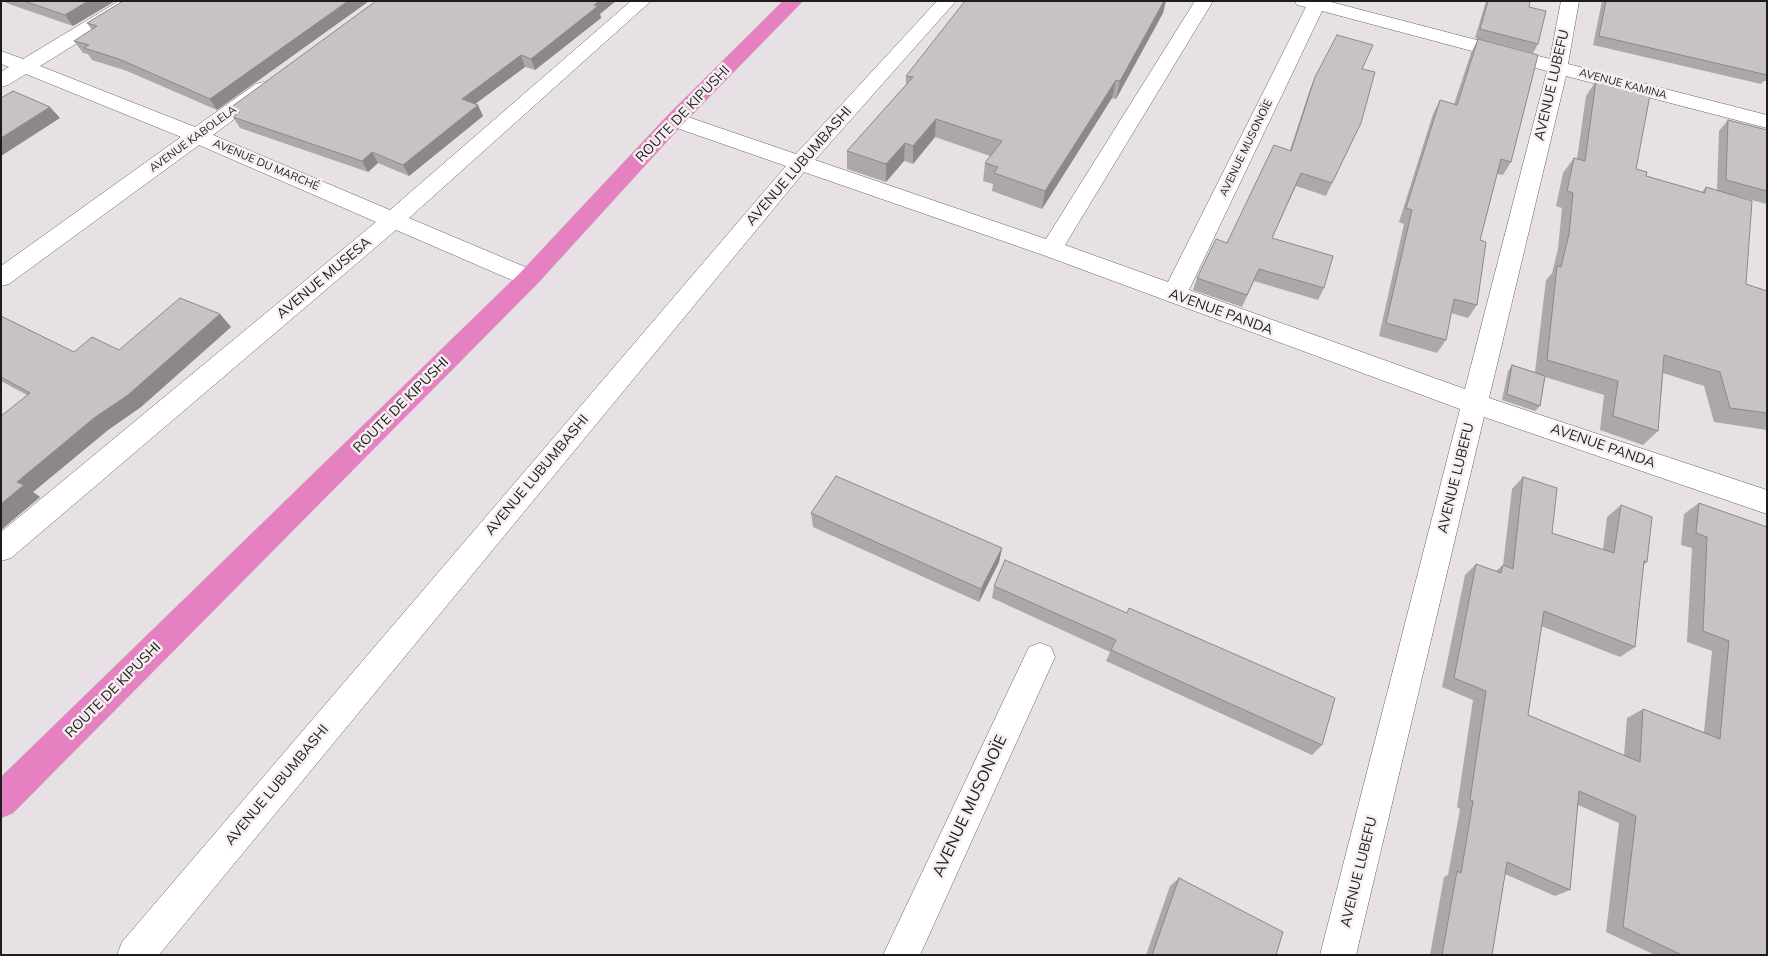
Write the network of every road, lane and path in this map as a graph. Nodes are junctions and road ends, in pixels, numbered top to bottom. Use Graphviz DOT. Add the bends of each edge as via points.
graph roads {
  1 [pos="132,1"];
  2 [pos="642,1"];
  3 [pos="794,1"];
  4 [pos="947,1"];
  5 [pos="1204,1"];
  6 [pos="1570,1"];
  7 [pos="1313,2"];
  8 [pos="1,57"];
  9 [pos="24,67"];
  10 [pos="1558,67"];
  11 [pos="275,80"];
  12 [pos="1,81"];
  13 [pos="675,120"];
  14 [pos="1767,122"];
  15 [pos="197,136"];
  16 [pos="800,163"];
  17 [pos="393,220"];
  18 [pos="1051,249"];
  19 [pos="1,278"];
  20 [pos="529,278"];
  21 [pos="1174,295"];
  22 [pos="1474,402"];
  23 [pos="1767,502"];
  24 [pos="1,549"];
  25 [pos="1040,657"];
  26 [pos="1,801"];
  27 [pos="135,955"];
  28 [pos="901,955"];
  29 [pos="1338,955"];
  1 -- 9 [label="street"];
  2 -- 17 [label="street, AVENUE MUSESA"];
  3 -- 13 [label="highway, ROUTE DE KIPUSHI"];
  4 -- 16 [label="street, AVENUE LUBUMBASHI"];
  5 -- 18 [label="street"];
  6 -- 10 [label="street, AVENUE LUBEFU"];
  7 -- 10 [label="street, AVENUE KAMINA"];
  7 -- 21 [label="street, AVENUE MUSONOÏE"];
  8 -- 9 [label="street, AVENUE DU MARCHÉ"];
  9 -- 12 [label="street"];
  9 -- 15 [label="street, AVENUE DU MARCHÉ"];
  10 -- 14 [label="street, AVENUE KAMINA"];
  10 -- 22 [label="street, AVENUE LUBEFU"];
  11 -- 15 [label="street, AVENUE KABOLELA"];
  13 -- 16 [label="street, AVENUE PANDA"];
  13 -- 20 [label="highway, ROUTE DE KIPUSHI"];
  15 -- 17 [label="street, AVENUE DU MARCHÉ"];
  15 -- 19 [label="street, AVENUE KABOLELA"];
  16 -- 18 [label="street, AVENUE PANDA"];
  16 -- 27 [label="street, AVENUE LUBUMBASHI"];
  17 -- 20 [label="street, AVENUE DU MARCHÉ"];
  17 -- 24 [label="street, AVENUE MUSESA"];
  18 -- 21 [label="street, AVENUE PANDA"];
  20 -- 26 [label="highway, ROUTE DE KIPUSHI"];
  21 -- 22 [label="street, AVENUE PANDA"];
  22 -- 23 [label="street, AVENUE PANDA"];
  22 -- 29 [label="street, AVENUE LUBEFU"];
  25 -- 28 [label="street, AVENUE MUSONOÏE"];
}
